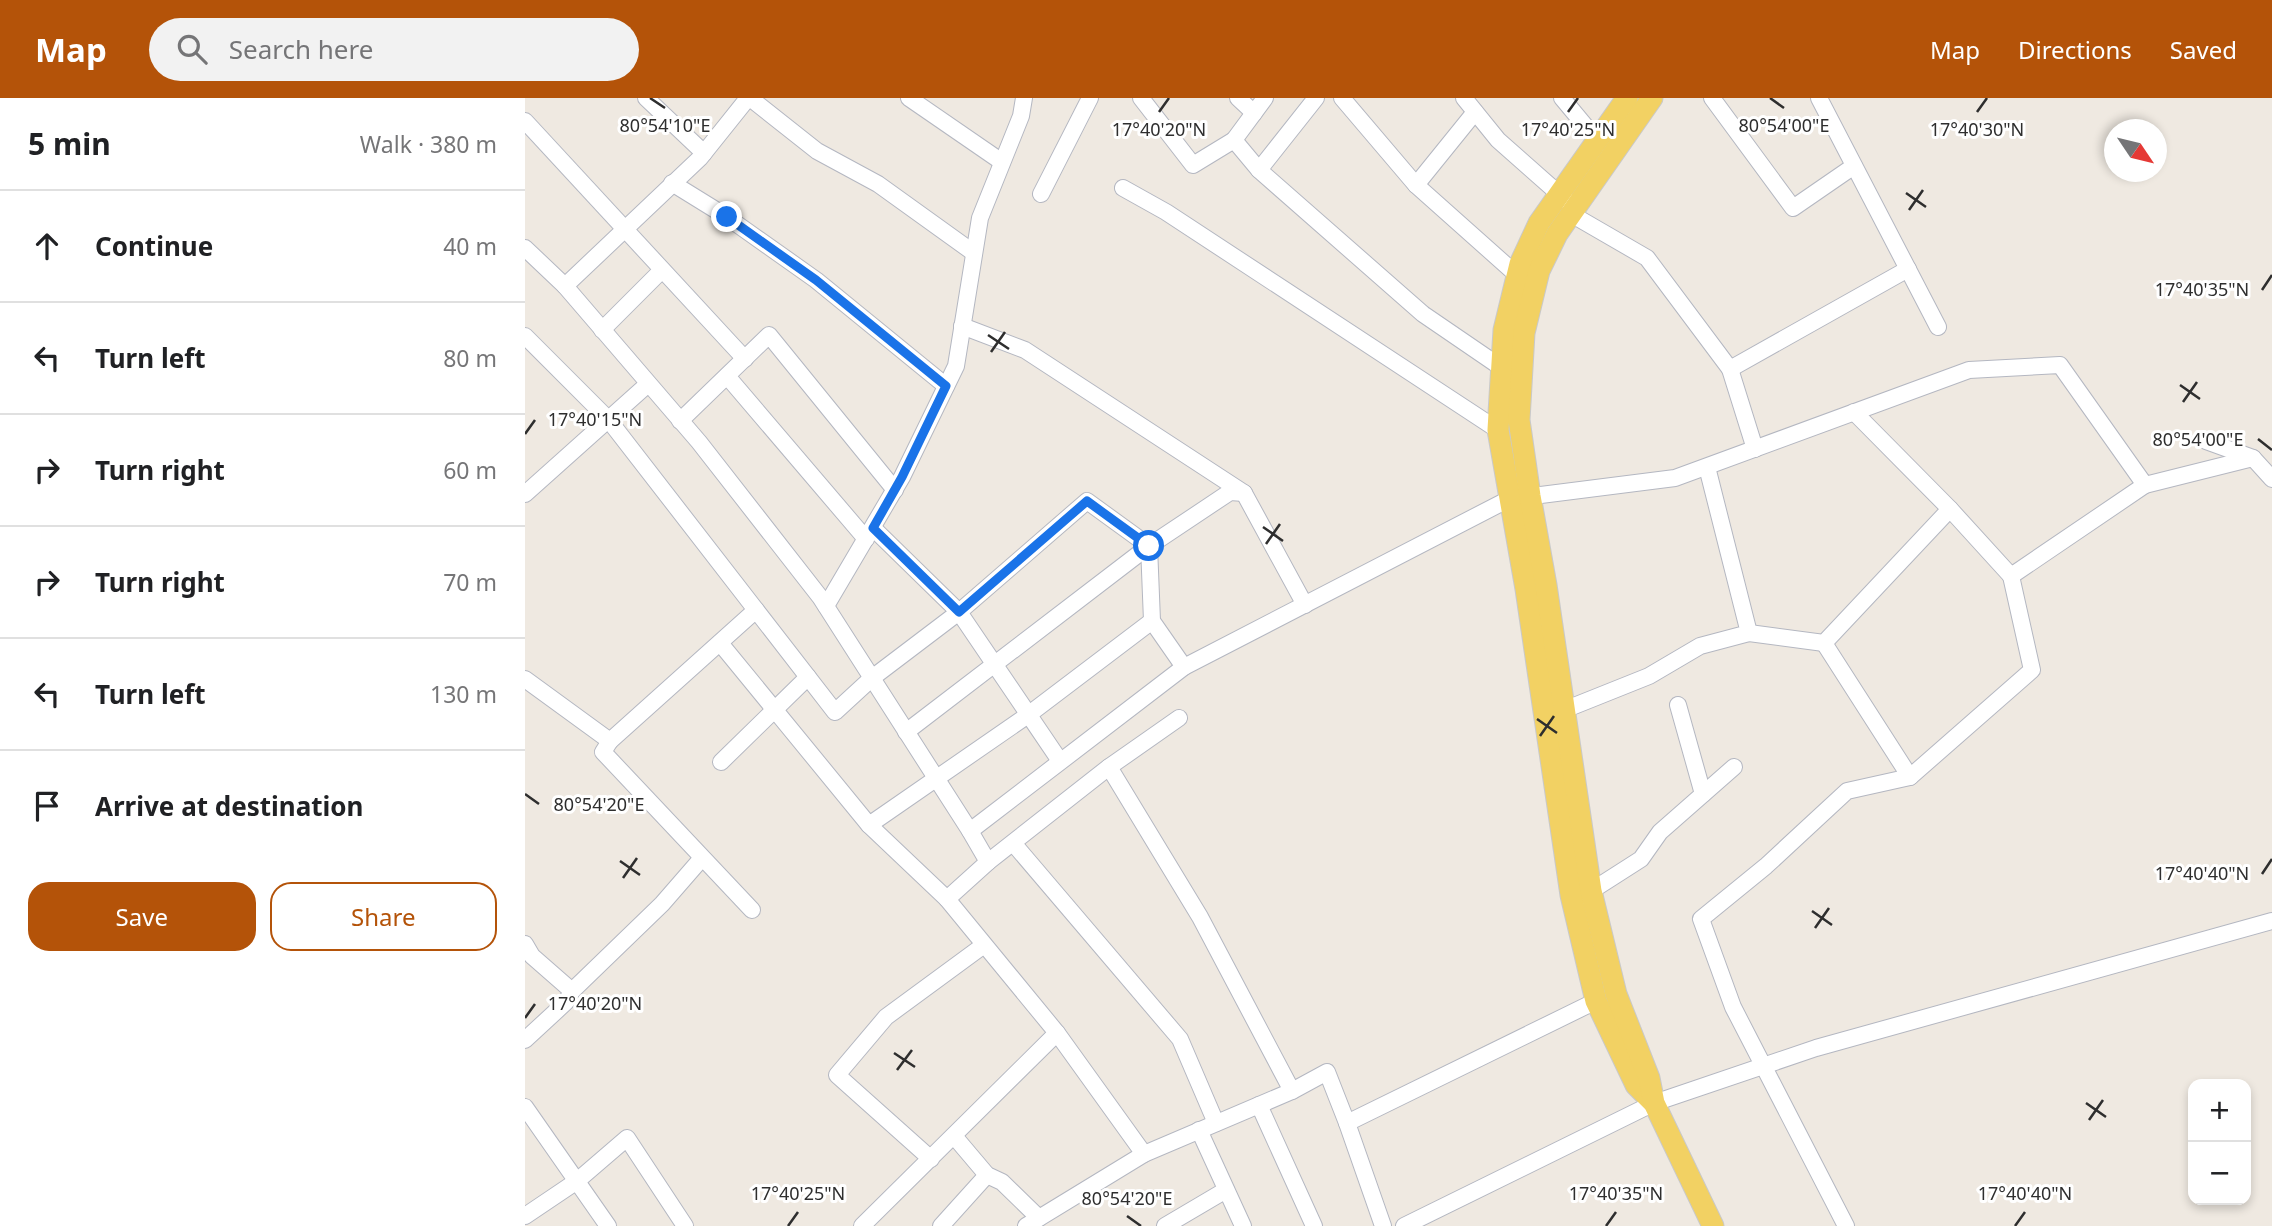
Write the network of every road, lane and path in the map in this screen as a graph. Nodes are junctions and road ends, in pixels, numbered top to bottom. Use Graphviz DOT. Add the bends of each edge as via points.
graph roads {
  1 [pos="646,98"];
  2 [pos="749,98"];
  3 [pos="909,98"];
  4 [pos="1024,98"];
  5 [pos="1090,98"];
  6 [pos="1141,98"];
  7 [pos="1238,98"];
  8 [pos="1265,98"];
  9 [pos="1316,98"];
  10 [pos="1342,98"];
  11 [pos="1464,98"];
  12 [pos="1562,98"];
  13 [pos="1627,98"];
  14 [pos="1652,98"];
  15 [pos="1712,98"];
  16 [pos="1819,98"];
  17 [pos="1475,112"];
  18 [pos="1254,113"];
  19 [pos="525,121"];
  20 [pos="1234,139"];
  21 [pos="1597,140"];
  22 [pos="704,152"];
  23 [pos="1002,162"];
  24 [pos="1854,166"];
  25 [pos="1259,170"];
  26 [pos="672,183"];
  27 [pos="1416,185"];
  28 [pos="1123,188"];
  29 [pos="1041,194"];
  30 [pos="1568,205"];
  31 [pos="624,229"];
  32 [pos="525,248"];
  33 [pos="974,253"];
  34 [pos="1908,269"];
  35 [pos="662,270"];
  36 [pos="1517,275"];
  37 [pos="565,286"];
  38 [pos="962,326"];
  39 [pos="1938,327"];
  40 [pos="602,330"];
  41 [pos="525,336"];
  42 [pos="745,359"];
  43 [pos="1502,368"];
  44 [pos="1730,369"];
  45 [pos="727,376"];
  46 [pos="648,384"];
  47 [pos="946,386"];
  48 [pos="1854,412"];
  49 [pos="608,419"];
  50 [pos="680,421"];
  51 [pos="1499,430"];
  52 [pos="2206,441"];
  53 [pos="1755,449"];
  54 [pos="2253,458"];
  55 [pos="1707,467"];
  56 [pos="2272,479"];
  57 [pos="2145,485"];
  58 [pos="895,490"];
  59 [pos="1244,493"];
  60 [pos="525,494"];
  61 [pos="1519,498"];
  62 [pos="1950,509"];
  63 [pos="869,533"];
  64 [pos="1149,546"];
  65 [pos="2011,576"];
  66 [pos="1536,587"];
  67 [pos="1305,605"];
  68 [pos="825,606"];
  69 [pos="756,610"];
  70 [pos="959,612"];
  71 [pos="1151,621"];
  72 [pos="1749,633"];
  73 [pos="720,643"];
  74 [pos="1824,643"];
  75 [pos="993,663"];
  76 [pos="1184,667"];
  77 [pos="808,677"];
  78 [pos="872,678"];
  79 [pos="525,679"];
  80 [pos="1678,705"];
  81 [pos="775,710"];
  82 [pos="1565,710"];
  83 [pos="1028,715"];
  84 [pos="1179,718"];
  85 [pos="906,732"];
  86 [pos="610,741"];
  87 [pos="1060,761"];
  88 [pos="721,762"];
  89 [pos="1109,767"];
  90 [pos="1734,767"];
  91 [pos="1910,777"];
  92 [pos="937,779"];
  93 [pos="1703,794"];
  94 [pos="869,825"];
  95 [pos="970,831"];
  96 [pos="1013,843"];
  97 [pos="702,858"];
  98 [pos="988,862"];
  99 [pos="1591,891"];
  100 [pos="947,899"];
  101 [pos="752,910"];
  102 [pos="2271,926"];
  103 [pos="525,944"];
  104 [pos="984,945"];
  105 [pos="572,991"];
  106 [pos="1596,1001"];
  107 [pos="1057,1033"];
  108 [pos="525,1040"];
  109 [pos="1762,1066"];
  110 [pos="1292,1091"];
  111 [pos="1654,1103"];
  112 [pos="1259,1104"];
  113 [pos="525,1107"];
  114 [pos="1347,1122"];
  115 [pos="1216,1123"];
  116 [pos="1199,1130"];
  117 [pos="954,1136"];
  118 [pos="1144,1154"];
  119 [pos="931,1159"];
  120 [pos="987,1175"];
  121 [pos="577,1181"];
  122 [pos="1226,1190"];
  123 [pos="525,1216"];
  124 [pos="1032,1222"];
  125 [pos="532,1226"];
  126 [pos="608,1226"];
  127 [pos="685,1226"];
  128 [pos="862,1226"];
  129 [pos="941,1226"];
  130 [pos="1165,1226"];
  131 [pos="1243,1226"];
  132 [pos="1314,1226"];
  133 [pos="1383,1226"];
  134 [pos="1403,1226"];
  135 [pos="1713,1226"];
  136 [pos="1846,1226"];
  1 -- 22 [label="street"];
  2 -- 22 [label="street"];
  2 -- 33 [label="street" via="817,151 878,184"];
  3 -- 23 [label="street"];
  4 -- 23 [label="street"];
  5 -- 29 [label="street"];
  6 -- 20 [label="street" via="1193,165"];
  7 -- 18 [label="street"];
  8 -- 18 [label="street"];
  9 -- 25 [label="street"];
  10 -- 27 [label="street"];
  11 -- 17 [label="street"];
  12 -- 21 [label="street"];
  13 -- 21 [label="main road"];
  14 -- 30 [label="main road"];
  15 -- 24 [label="street" via="1793,208"];
  16 -- 24 [label="street"];
  17 -- 27 [label="street"];
  17 -- 30 [label="street" via="1498,141"];
  18 -- 20 [label="street"];
  19 -- 31 [label="street"];
  20 -- 25 [label="street"];
  21 -- 30 [label="main road"];
  22 -- 26 [label="street"];
  23 -- 33 [label="street" via="980,218"];
  24 -- 34 [label="street"];
  25 -- 43 [label="street" via="1423,314"];
  26 -- 31 [label="street"];
  26 -- 47 [label="street" via="816,280"];
  27 -- 36 [label="street"];
  28 -- 51 [label="street"];
  30 -- 36 [label="main road" via="1539,223"];
  30 -- 44 [label="street" via="1647,258"];
  30 -- 61 [label="main road" via="1539,271 1524,333"];
  31 -- 35 [label="street"];
  31 -- 37 [label="street"];
  32 -- 37 [label="street"];
  33 -- 38 [label="street"];
  34 -- 39 [label="street"];
  34 -- 44 [label="street"];
  35 -- 40 [label="street"];
  35 -- 42 [label="street"];
  36 -- 43 [label="main road" via="1504,330"];
  37 -- 40 [label="street"];
  38 -- 47 [label="street" via="956,366"];
  38 -- 59 [label="street" via="1025,350"];
  40 -- 46 [label="street"];
  41 -- 49 [label="street"];
  42 -- 45 [label="street"];
  42 -- 58 [label="street" via="769,335"];
  43 -- 51 [label="main road"];
  44 -- 53 [label="street"];
  45 -- 50 [label="street"];
  45 -- 63 [label="street"];
  46 -- 49 [label="street"];
  46 -- 50 [label="street"];
  47 -- 58 [label="street"];
  48 -- 53 [label="street"];
  48 -- 57 [label="street" via="1969,370 2060,365"];
  48 -- 62 [label="street"];
  49 -- 60 [label="street"];
  49 -- 69 [label="street"];
  50 -- 68 [label="street"];
  51 -- 61 [label="main road"];
  52 -- 54 [label="street"];
  53 -- 55 [label="street"];
  54 -- 56 [label="street"];
  54 -- 57 [label="street"];
  55 -- 61 [label="street" via="1675,478"];
  55 -- 72 [label="street"];
  57 -- 65 [label="street"];
  58 -- 63 [label="street"];
  59 -- 64 [label="street" via="1230,492"];
  59 -- 67 [label="street"];
  61 -- 66 [label="main road"];
  61 -- 67 [label="street"];
  62 -- 65 [label="street"];
  62 -- 74 [label="street"];
  63 -- 68 [label="street"];
  63 -- 70 [label="street"];
  64 -- 70 [label="street" via="1087,501"];
  64 -- 71 [label="street"];
  64 -- 75 [label="street"];
  65 -- 91 [label="street" via="2032,670"];
  66 -- 82 [label="main road"];
  66 -- 106 [label="main road" via="1571,895"];
  67 -- 76 [label="street"];
  68 -- 78 [label="street"];
  69 -- 73 [label="street"];
  69 -- 77 [label="street"];
  70 -- 75 [label="street"];
  70 -- 78 [label="street"];
  71 -- 76 [label="street"];
  71 -- 83 [label="street"];
  72 -- 74 [label="street"];
  72 -- 82 [label="street" via="1700,646 1649,676"];
  73 -- 81 [label="street"];
  73 -- 86 [label="street"];
  74 -- 91 [label="street"];
  75 -- 83 [label="street"];
  75 -- 85 [label="street"];
  76 -- 87 [label="street"];
  77 -- 78 [label="street" via="835,712"];
  77 -- 81 [label="street"];
  78 -- 85 [label="street"];
  79 -- 86 [label="street"];
  80 -- 93 [label="street"];
  81 -- 88 [label="street"];
  81 -- 94 [label="street"];
  82 -- 99 [label="main road"];
  83 -- 87 [label="street"];
  83 -- 92 [label="street"];
  84 -- 89 [label="street"];
  85 -- 92 [label="street"];
  86 -- 97 [label="street" via="603,752"];
  87 -- 95 [label="street"];
  89 -- 96 [label="street"];
  89 -- 110 [label="street" via="1200,917"];
  90 -- 93 [label="street"];
  91 -- 109 [label="street" via="1847,791 1701,919 1733,1007"];
  92 -- 94 [label="street"];
  92 -- 95 [label="street"];
  93 -- 99 [label="street" via="1660,832 1640,859"];
  94 -- 100 [label="street"];
  95 -- 98 [label="street"];
  96 -- 98 [label="street"];
  96 -- 115 [label="street" via="1180,1039"];
  97 -- 101 [label="street"];
  97 -- 105 [label="street" via="662,904"];
  98 -- 100 [label="street"];
  99 -- 111 [label="main road" via="1616,994 1649,1078"];
  100 -- 104 [label="street"];
  102 -- 109 [label="street"];
  103 -- 105 [label="street" via="532,956"];
  104 -- 107 [label="street"];
  104 -- 119 [label="street" via="886,1017 837,1075"];
  105 -- 108 [label="street"];
  106 -- 111 [label="main road" via="1636,1085"];
  106 -- 114 [label="street"];
  107 -- 117 [label="street"];
  107 -- 118 [label="street"];
  109 -- 111 [label="street"];
  109 -- 136 [label="street"];
  110 -- 112 [label="street"];
  110 -- 114 [label="street" via="1327,1072"];
  111 -- 134 [label="street"];
  111 -- 135 [label="main road"];
  112 -- 115 [label="street"];
  112 -- 132 [label="street"];
  113 -- 121 [label="street"];
  114 -- 133 [label="street"];
  115 -- 116 [label="street"];
  116 -- 118 [label="street"];
  116 -- 122 [label="street"];
  117 -- 119 [label="street"];
  117 -- 120 [label="street"];
  118 -- 124 [label="street"];
  119 -- 128 [label="street"];
  120 -- 124 [label="street" via="1002,1182"];
  120 -- 129 [label="street"];
  121 -- 123 [label="street"];
  121 -- 126 [label="street"];
  121 -- 127 [label="street" via="627,1138"];
  122 -- 130 [label="street"];
  122 -- 131 [label="street"];
  123 -- 125 [label="street"];
}
